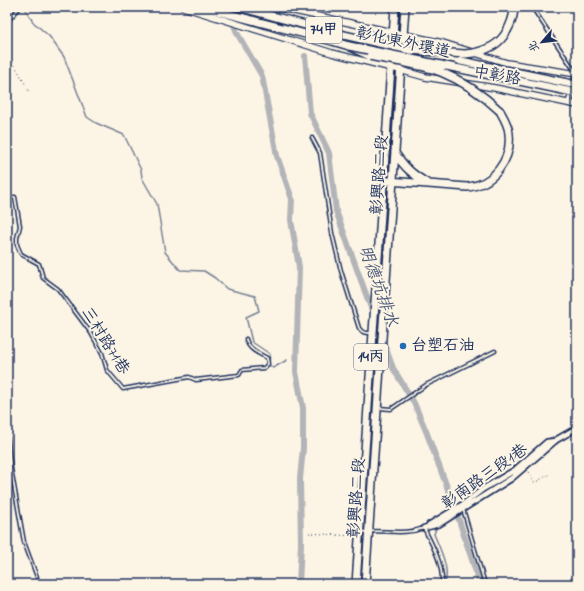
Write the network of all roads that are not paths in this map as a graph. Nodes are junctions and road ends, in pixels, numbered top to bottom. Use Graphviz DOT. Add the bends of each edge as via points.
graph roads {
  1 [pos="20,7"];
  2 [pos="183,7"];
  3 [pos="202,7"];
  4 [pos="239,7"];
  5 [pos="276,7"];
  6 [pos="395,7"];
  7 [pos="405,7"];
  8 [pos="514,7"];
  9 [pos="532,7"];
  10 [pos="7,22"];
  11 [pos="394,32"];
  12 [pos="402,35"];
  13 [pos="350,46"];
  14 [pos="410,50"];
  15 [pos="392,67"];
  16 [pos="400,70"];
  17 [pos="577,74"];
  18 [pos="577,84"];
  19 [pos="558,85"];
  20 [pos="577,94"];
  21 [pos="568,103"];
  22 [pos="577,105"];
  23 [pos="312,138"];
  24 [pos="395,153"];
  25 [pos="383,181"];
  26 [pos="393,181"];
  27 [pos="429,184"];
  28 [pos="7,199"];
  29 [pos="373,334"];
  30 [pos="382,335"];
  31 [pos="246,339"];
  32 [pos="495,351"];
  33 [pos="378,408"];
  34 [pos="577,428"];
  35 [pos="7,430"];
  36 [pos="556,440"];
  37 [pos="463,507"];
  38 [pos="424,528"];
  39 [pos="368,531"];
  40 [pos="360,532"];
  41 [pos="37,577"];
  42 [pos="356,584"];
  43 [pos="365,584"];
  44 [pos="442,584"];
  45 [pos="485,584"];
  1 -- 10 [label="lane"];
  2 -- 15 [label="street, 中彰路" via="332,53"];
  3 -- 13 [label="main road, 彰化東外環道 / 74甲"];
  4 -- 14 [label="main road, 彰化東外環道 / 74甲, bridge"];
  5 -- 11 [label="street, 中彰路"];
  6 -- 11 [label="main road, 彰興路二段 / 14丙"];
  7 -- 12 [label="main road, 彰興路二段 / 14丙"];
  8 -- 14 [label="main road, bridge" via="510,26 498,43 487,48 465,54"];
  9 -- 17 [label="lane"];
  11 -- 12 [label="street, 中彰路"];
  11 -- 15 [label="main road, 彰興路二段 / 14丙"];
  12 -- 16 [label="main road, 彰興路二段 / 14丙"];
  12 -- 17 [label="street, 中彰路" via="507,63"];
  13 -- 19 [label="main road, 彰化東外環道 / 74甲, bridge"];
  13 -- 27 [label="main road, bridge" via="370,56 440,71 471,86 500,111 510,133 509,146 507,158 495,174 476,186"];
  14 -- 19 [label="main road, 彰化東外環道 / 74甲, bridge"];
  15 -- 16 [label="street, 中彰路"];
  15 -- 25 [label="main road, 彰興路二段 / 14丙"];
  16 -- 21 [label="street, 中彰路" via="425,77"];
  16 -- 24 [label="main road, 彰興路二段 / 14丙"];
  17 -- 21 [label="street"];
  18 -- 19 [label="main road, 彰化東外環道 / 74甲, bridge"];
  19 -- 20 [label="main road, 彰化東外環道 / 74甲, bridge"];
  21 -- 22 [label="street, 中彰路"];
  23 -- 29 [label="lane" via="320,153 332,233 359,328 365,333"];
  24 -- 26 [label="main road, 彰興路二段 / 14丙"];
  24 -- 27 [label="main road" via="413,174"];
  25 -- 26 [label="main road"];
  25 -- 29 [label="main road, 彰興路二段 / 14丙"];
  26 -- 27 [label="main road"];
  26 -- 30 [label="main road, 彰興路二段 / 14丙"];
  28 -- 31 [label="lane, 三村路71巷" via="15,197 20,226 17,245 21,254 39,264 43,278 58,289 86,327 102,353 107,370 123,390 189,377 196,380 239,375 242,370 264,368 268,364 267,358 254,351"];
  29 -- 30 [label="lane"];
  29 -- 40 [label="main road, 彰興路二段 / 14丙"];
  30 -- 33 [label="main road, 彰興路二段 / 14丙"];
  32 -- 33 [label="lane" via="426,385 391,409"];
  33 -- 39 [label="main road, 彰興路二段 / 14丙"];
  34 -- 36 [label="street, 彰南路三段1巷"];
  35 -- 41 [label="lane" via="24,542"];
  36 -- 37 [label="street, 彰南路三段1巷" via="512,478"];
  36 -- 37 [label="street, 彰南路三段1巷" via="547,442 515,470 483,489"];
  37 -- 38 [label="street, 彰南路三段1巷"];
  37 -- 45 [label="lane"];
  38 -- 39 [label="lane, 彰南路三段1巷" via="394,533"];
  38 -- 44 [label="lane" via="439,559 443,573"];
  39 -- 40 [label="lane, 彰南路三段1巷"];
  39 -- 43 [label="main road, 彰興路二段 / 14丙"];
  40 -- 42 [label="main road, 彰興路二段 / 14丙"];
}
